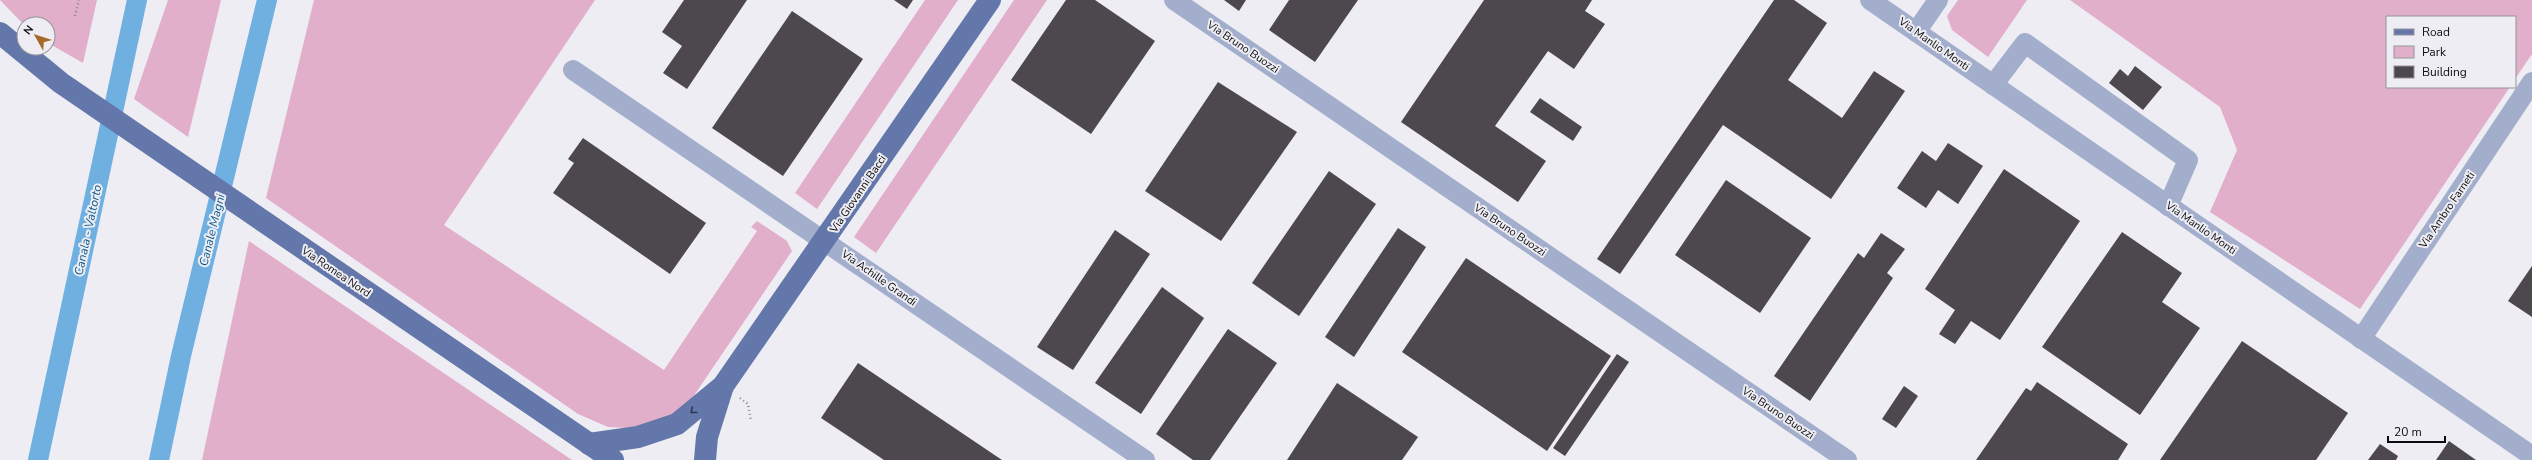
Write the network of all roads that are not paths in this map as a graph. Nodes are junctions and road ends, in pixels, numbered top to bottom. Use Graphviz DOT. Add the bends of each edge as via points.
graph roads {
  1 [pos="990,0"];
  2 [pos="1174,0"];
  3 [pos="1870,0"];
  4 [pos="1938,0"];
  5 [pos="1916,32"];
  6 [pos="0,33"];
  7 [pos="0,49"];
  8 [pos="573,70"];
  9 [pos="2532,82"];
  10 [pos="61,83"];
  11 [pos="1993,85"];
  12 [pos="2168,206"];
  13 [pos="825,241"];
  14 [pos="2361,339"];
  15 [pos="723,386"];
  16 [pos="589,444"];
  17 [pos="2532,456"];
  18 [pos="613,460"];
  19 [pos="705,460"];
  20 [pos="1145,460"];
  21 [pos="1847,460"];
  1 -- 13 [label="main road, Via Giovanni Bacci"];
  2 -- 21 [label="street, Via Bruno Buozzi"];
  3 -- 5 [label="street, Via Manlio Monti"];
  4 -- 5 [label="street"];
  5 -- 11 [label="street, Via Manlio Monti"];
  6 -- 10 [label="main road, Via Romea Nord"];
  7 -- 10 [label="main road, Via Romea Nord"];
  8 -- 13 [label="street, Via Achille Grandi"];
  9 -- 14 [label="street, Via Ambro Farneti"];
  10 -- 16 [label="main road, Via Romea Nord"];
  11 -- 12 [label="street, Via Manlio Monti"];
  11 -- 12 [label="street" via="2024,43 2188,160"];
  12 -- 14 [label="street, Via Manlio Monti"];
  13 -- 15 [label="main road, Via Giovanni Bacci"];
  13 -- 20 [label="street, Via Achille Grandi"];
  14 -- 17 [label="street, Via Manlio Monti"];
  15 -- 16 [label="main road, Via Giovanni Bacci, one-way" via="677,424 638,437"];
  15 -- 19 [label="main road, Via Giovanni Bacci" via="707,437"];
  16 -- 18 [label="main road, Via Romea Nord"];
}
